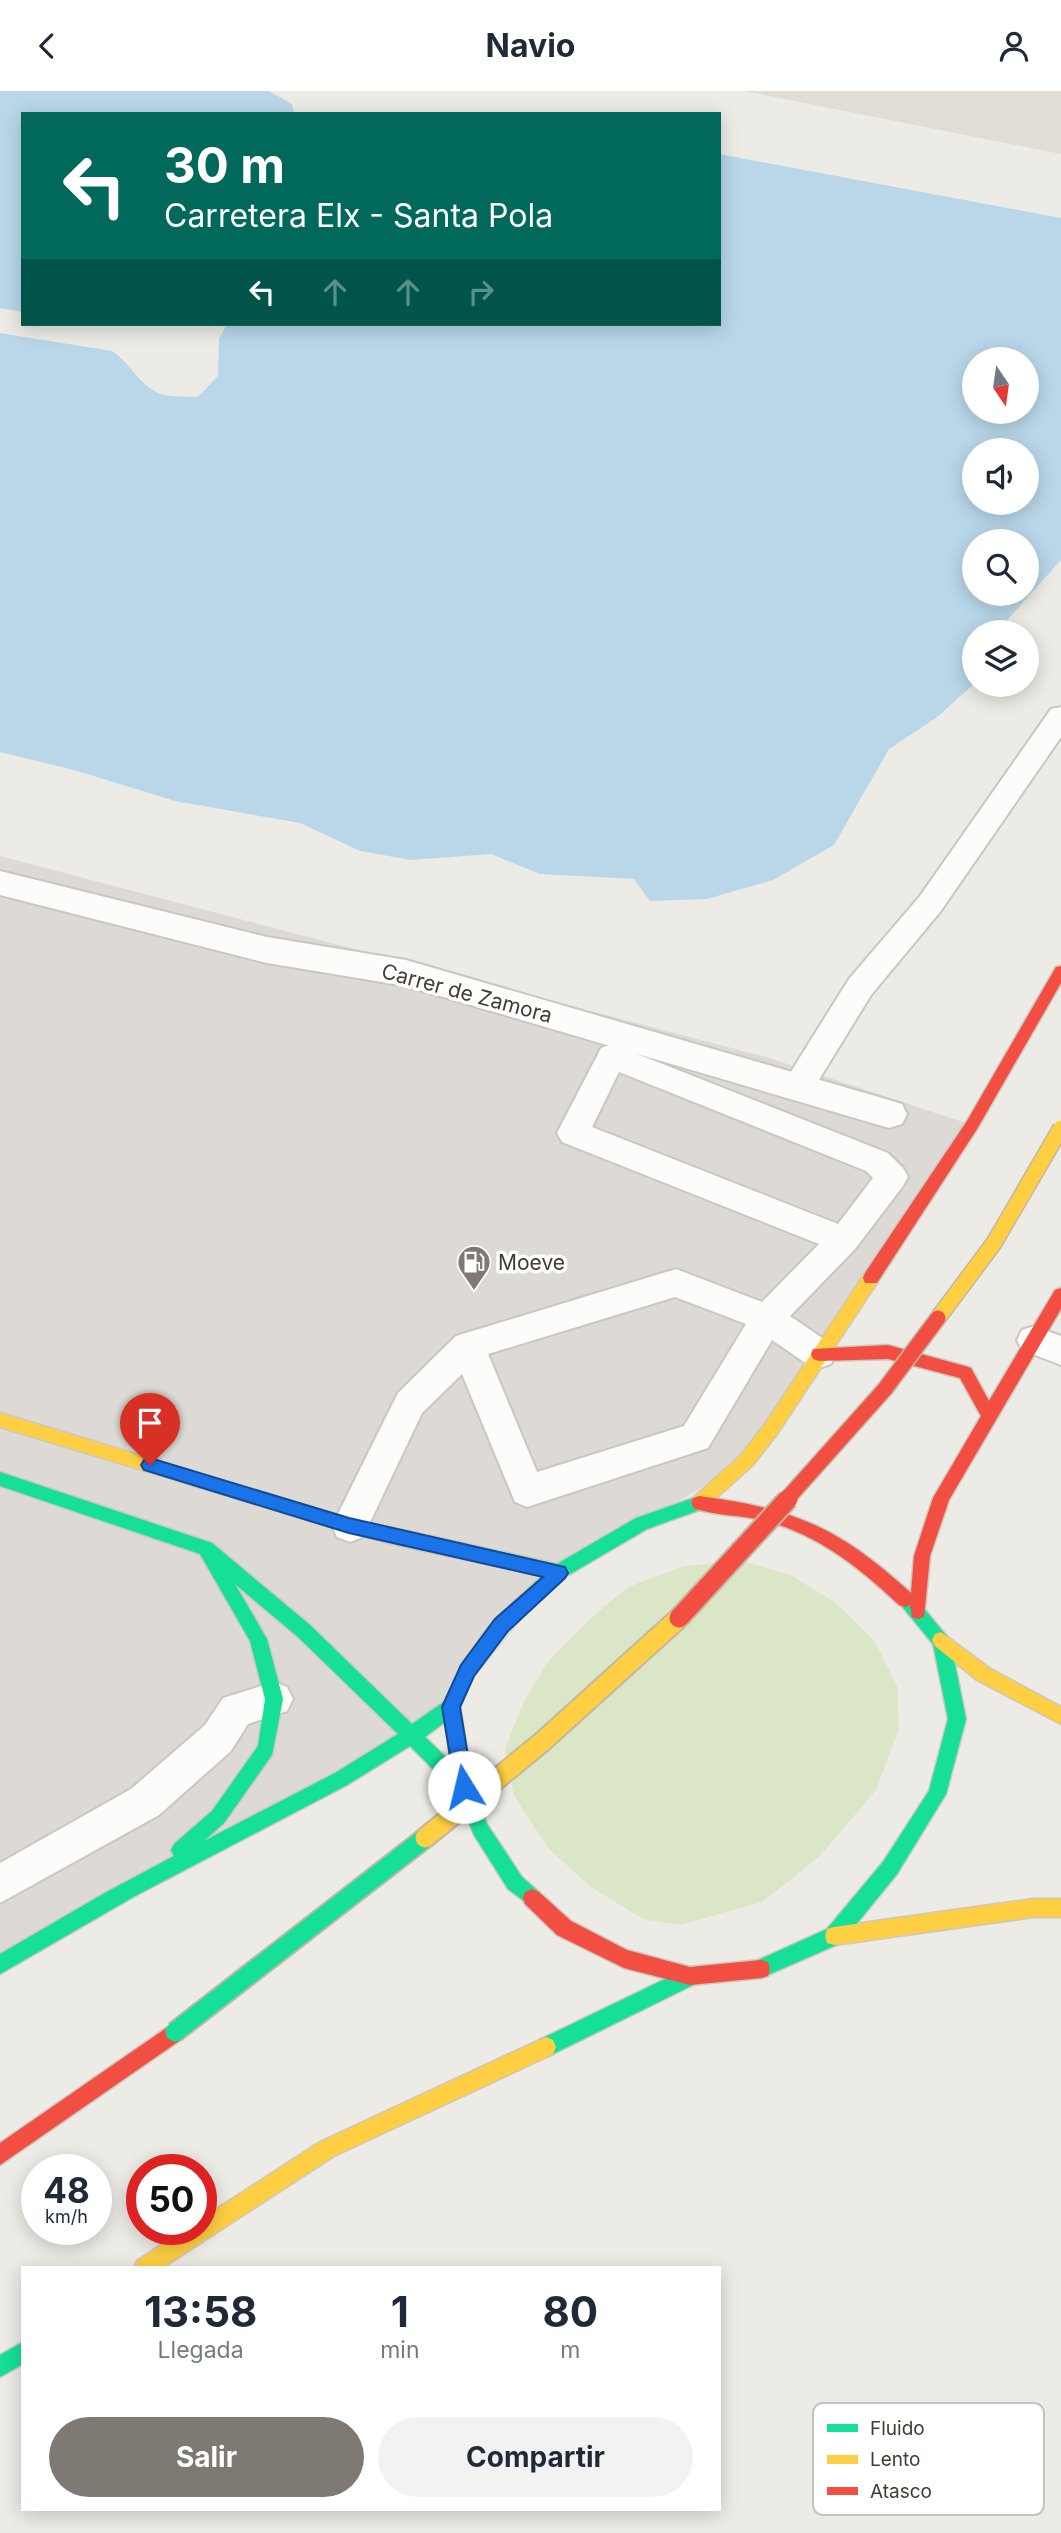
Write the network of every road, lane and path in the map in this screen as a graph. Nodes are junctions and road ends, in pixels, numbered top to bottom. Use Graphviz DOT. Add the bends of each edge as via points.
graph roads {
  1 [pos="1061,716"];
  2 [pos="0,883"];
  3 [pos="1061,971"];
  4 [pos="798,1087"];
  5 [pos="889,1114"];
  6 [pos="1061,1128"];
  7 [pos="892,1177"];
  8 [pos="906,1223"];
  9 [pos="844,1240"];
  10 [pos="1061,1295"];
  11 [pos="767,1318"];
  12 [pos="468,1346"];
  13 [pos="1048,1346"];
  14 [pos="820,1354"];
  15 [pos="989,1416"];
  16 [pos="0,1420"];
  17 [pos="0,1479"];
  18 [pos="699,1503"];
  19 [pos="349,1526"];
  20 [pos="206,1548"];
  21 [pos="559,1573"];
  22 [pos="918,1611"];
  23 [pos="941,1640"];
  24 [pos="274,1699"];
  25 [pos="451,1707"];
  26 [pos="1061,1716"];
  27 [pos="412,1739"];
  28 [pos="464,1787"];
  29 [pos="147,1880"];
  30 [pos="0,1884"];
  31 [pos="1061,1908"];
  32 [pos="834,1936"];
  33 [pos="0,1965"];
  34 [pos="690,1976"];
  35 [pos="0,2155"];
  36 [pos="147,2266"];
  37 [pos="21,2353"];
  38 [pos="0,2367"];
  1 -- 4 [label="lane" via="930,904 860,987"];
  2 -- 4 [label="street, Carrer de Zamora" via="267,950 406,973"];
  3 -- 8 [label="main road" via="972,1125"];
  4 -- 5 [label="street, Carrer de Zamora"];
  6 -- 35 [label="main road, bridge" via="994,1243 885,1389 698,1600 542,1742 386,1870 175,2032"];
  7 -- 8 [label="lane"];
  7 -- 9 [label="lane"];
  7 -- 9 [label="lane" via="877,1162 612,1056 573,1133"];
  8 -- 14 [label="main road"];
  9 -- 11 [label="lane"];
  10 -- 13 [label="main road"];
  11 -- 12 [label="lane" via="676,1283"];
  11 -- 12 [label="lane" via="696,1437 527,1491"];
  11 -- 14 [label="lane"];
  12 -- 19 [label="lane" via="410,1403"];
  13 -- 15 [label="main road"];
  14 -- 15 [label="main road" via="888,1352 965,1373"];
  14 -- 18 [label="main road" via="746,1461"];
  15 -- 22 [label="main road" via="941,1498 922,1556"];
  16 -- 19 [label="main road"];
  17 -- 20 [label="main road"];
  18 -- 21 [label="main road" via="642,1523"];
  18 -- 22 [label="main road" via="766,1513 827,1537 881,1576"];
  19 -- 21 [label="main road"];
  20 -- 24 [label="main road" via="258,1639"];
  20 -- 27 [label="main road" via="304,1631"];
  21 -- 25 [label="main road" via="501,1625 467,1671"];
  22 -- 23 [label="main road"];
  23 -- 26 [label="main road" via="983,1674"];
  23 -- 32 [label="main road" via="957,1719 937,1794 890,1868"];
  24 -- 29 [label="main road" via="266,1749 218,1817"];
  24 -- 30 [label="lane" via="236,1710 218,1738 145,1803"];
  25 -- 27 [label="main road"];
  25 -- 28 [label="main road"];
  27 -- 28 [label="main road"];
  27 -- 29 [label="main road" via="320,1795"];
  28 -- 34 [label="main road" via="480,1829 515,1883 564,1928 624,1959"];
  29 -- 33 [label="main road"];
  31 -- 32 [label="main road"];
  32 -- 34 [label="main road" via="756,1971"];
  34 -- 36 [label="main road" via="327,2149"];
  37 -- 38 [label="main road"];
}
